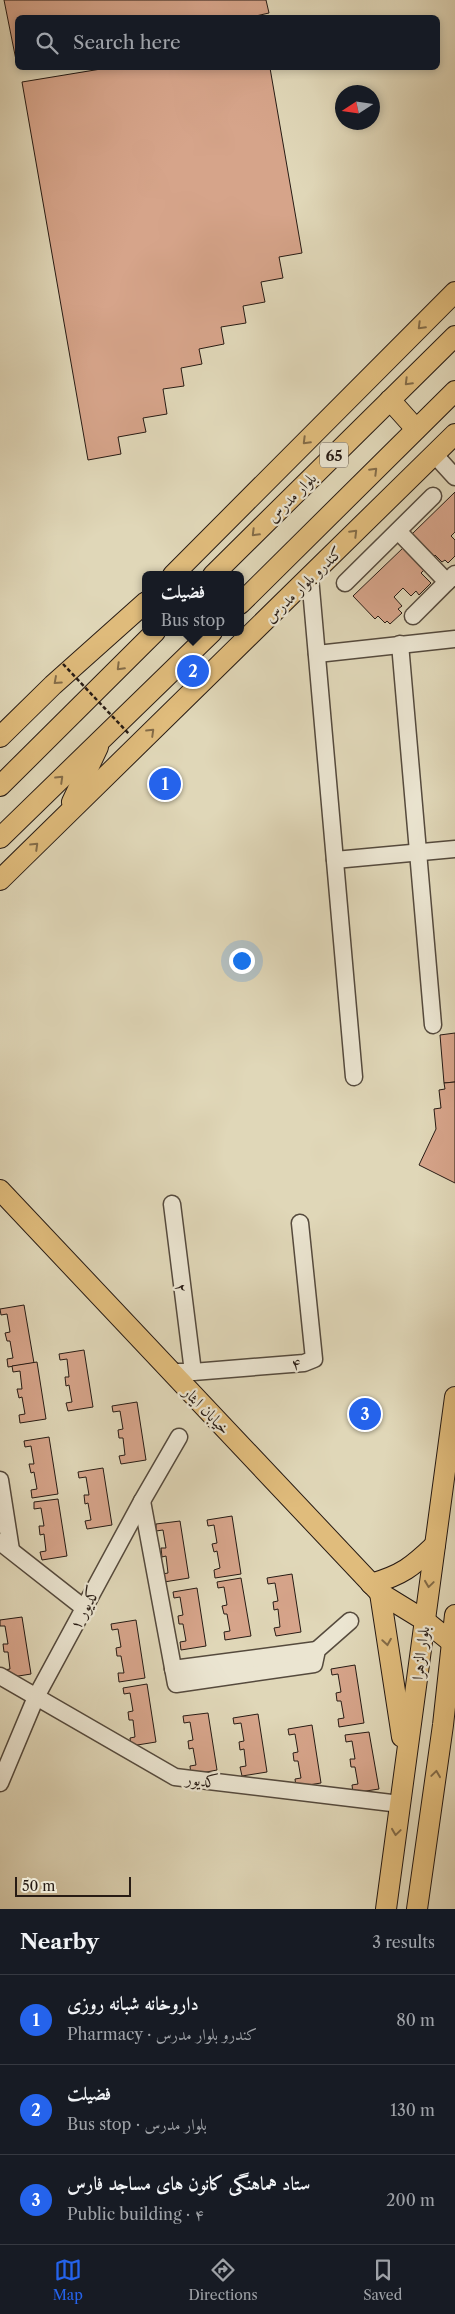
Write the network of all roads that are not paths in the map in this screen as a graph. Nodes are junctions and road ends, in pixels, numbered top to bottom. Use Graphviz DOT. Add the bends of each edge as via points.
graph roads {
  1 [pos="455,292"];
  2 [pos="455,336"];
  3 [pos="455,391"];
  4 [pos="390,400"];
  5 [pos="416,429"];
  6 [pos="455,434"];
  7 [pos="434,454"];
  8 [pos="455,477"];
  9 [pos="433,496"];
  10 [pos="398,532"];
  11 [pos="177,571"];
  12 [pos="216,571"];
  13 [pos="310,577"];
  14 [pos="451,578"];
  15 [pos="345,583"];
  16 [pos="244,600"];
  17 [pos="142,606"];
  18 [pos="413,616"];
  19 [pos="151,636"];
  20 [pos="208,636"];
  21 [pos="455,639"];
  22 [pos="400,644"];
  23 [pos="317,654"];
  24 [pos="104,736"];
  25 [pos="0,738"];
  26 [pos="0,786"];
  27 [pos="66,816"];
  28 [pos="0,838"];
  29 [pos="455,849"];
  30 [pos="418,853"];
  31 [pos="335,860"];
  32 [pos="0,880"];
  33 [pos="433,1025"];
  34 [pos="354,1077"];
  35 [pos="0,1190"];
  36 [pos="172,1204"];
  37 [pos="300,1223"];
  38 [pos="170,1372"];
  39 [pos="193,1372"];
  40 [pos="455,1397"];
  41 [pos="178,1437"];
  42 [pos="0,1480"];
  43 [pos="142,1501"];
  44 [pos="435,1544"];
  45 [pos="5,1546"];
  46 [pos="375,1589"];
  47 [pos="84,1608"];
  48 [pos="455,1617"];
  49 [pos="424,1620"];
  50 [pos="350,1621"];
  51 [pos="453,1644"];
  52 [pos="0,1676"];
  53 [pos="36,1697"];
  54 [pos="455,1704"];
  55 [pos="443,1725"];
  56 [pos="406,1760"];
  57 [pos="0,1783"];
  58 [pos="400,1804"];
  59 [pos="386,1909"];
  60 [pos="417,1909"];
  1 -- 11 [label="main road, one-way"];
  2 -- 4 [label="main road, بلوار مدرس / 65, one-way"];
  3 -- 5 [label="main road, 65"];
  4 -- 5 [label="main road"];
  4 -- 12 [label="main road, بلوار مدرس / 65, one-way"];
  16 -- 5 [label="main road, 65, one-way"];
  6 -- 7 [label="main road, کندرو بلوار مدرس"];
  7 -- 8 [label="street"];
  13 -- 7 [label="main road, کندرو بلوار مدرس, one-way"];
  9 -- 10 [label="street"];
  10 -- 14 [label="street"];
  10 -- 15 [label="street"];
  13 -- 23 [label="street"];
  27 -- 13 [label="main road, کندرو بلوار مدرس, one-way"];
  14 -- 18 [label="street"];
  17 -- 25 [label="main road, one-way" via="53,685"];
  19 -- 26 [label="main road, one-way"];
  20 -- 24 [label="main road"];
  21 -- 22 [label="street"];
  22 -- 23 [label="street"];
  22 -- 30 [label="street"];
  23 -- 31 [label="street"];
  24 -- 27 [label="main road"];
  28 -- 24 [label="main road, one-way"];
  32 -- 27 [label="main road, کندرو بلوار مدرس, one-way"];
  29 -- 30 [label="street"];
  30 -- 31 [label="street"];
  30 -- 33 [label="street"];
  31 -- 34 [label="street"];
  35 -- 38 [label="main road, خیابان ایثار"];
  36 -- 39 [label="street, ۲"];
  37 -- 39 [label="street, ۴" via="314,1359 304,1363"];
  38 -- 39 [label="street, ۴"];
  38 -- 46 [label="main road, خیابان ایثار"];
  40 -- 44 [label="main road, بلوار الزهرا"];
  41 -- 43 [label="street, کدیور ۱"];
  42 -- 45 [label="street"];
  43 -- 47 [label="street, کدیور ۱"];
  43 -- 50 [label="street" via="173,1668 317,1650"];
  44 -- 46 [label="main road" via="414,1566"];
  44 -- 49 [label="main road, بلوار الزهرا, one-way"];
  45 -- 47 [label="street"];
  46 -- 49 [label="main road, خیابان ایثار"];
  46 -- 56 [label="main road, one-way"];
  47 -- 53 [label="street, کدیور ۱"];
  48 -- 49 [label="main road"];
  48 -- 51 [label="main road, بلوار الزهرا"];
  49 -- 51 [label="main road, خیابان ایثار"];
  49 -- 56 [label="main road, بلوار الزهرا"];
  51 -- 55 [label="main road, بلوار الزهرا"];
  52 -- 53 [label="street, کدیور"];
  53 -- 57 [label="street, کدیور ۱"];
  53 -- 58 [label="street, کدیور" via="175,1777"];
  54 -- 55 [label="main road"];
  60 -- 55 [label="main road, بلوار الزهرا, one-way"];
  56 -- 58 [label="main road, بلوار الزهرا"];
  58 -- 59 [label="main road, بلوار الزهرا, one-way"];
}
